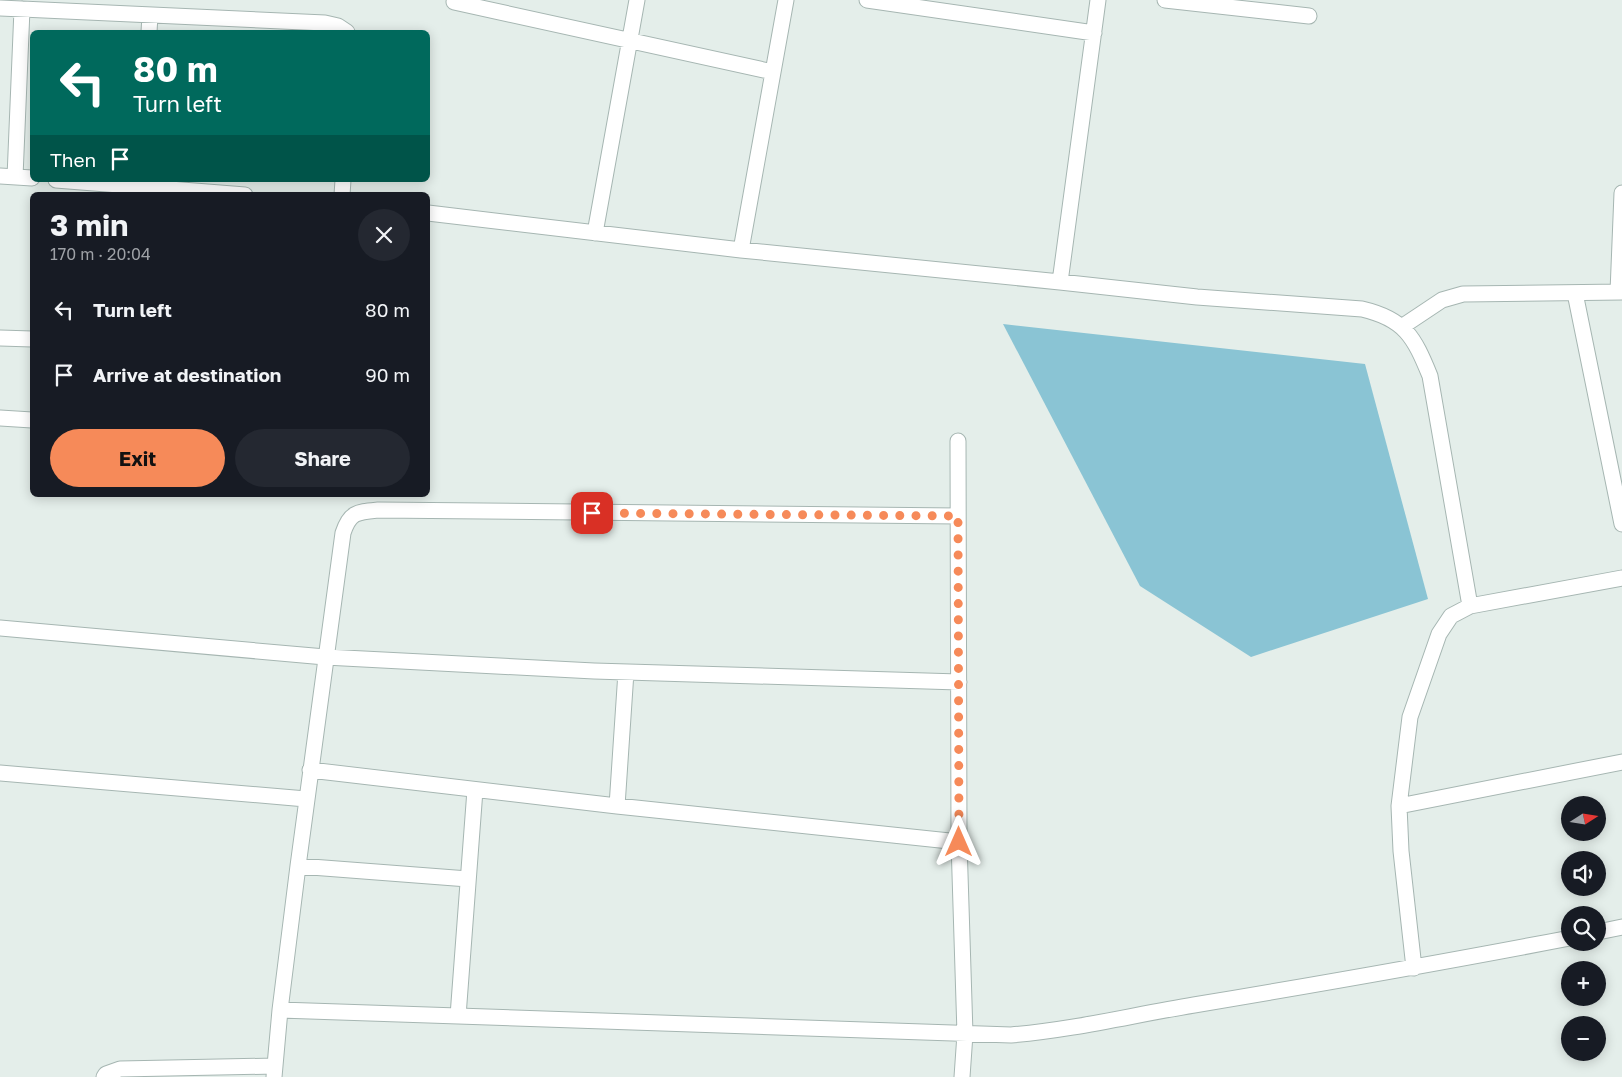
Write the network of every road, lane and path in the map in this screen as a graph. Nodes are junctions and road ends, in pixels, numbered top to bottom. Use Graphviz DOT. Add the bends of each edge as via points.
graph roads {
  1 [pos="637,0"];
  2 [pos="786,0"];
  3 [pos="867,0"];
  4 [pos="1098,0"];
  5 [pos="1165,0"];
  6 [pos="454,2"];
  7 [pos="0,8"];
  8 [pos="22,9"];
  9 [pos="150,15"];
  10 [pos="1309,16"];
  11 [pos="149,30"];
  12 [pos="344,30"];
  13 [pos="1094,33"];
  14 [pos="630,41"];
  15 [pos="773,72"];
  16 [pos="8,176"];
  17 [pos="30,178"];
  18 [pos="100,182"];
  19 [pos="143,184"];
  20 [pos="189,192"];
  21 [pos="1622,193"];
  22 [pos="430,213"];
  23 [pos="594,233"];
  24 [pos="741,250"];
  25 [pos="1060,282"];
  26 [pos="1576,292"];
  27 [pos="1620,292"];
  28 [pos="1403,326"];
  29 [pos="0,338"];
  30 [pos="30,339"];
  31 [pos="0,418"];
  32 [pos="30,420"];
  33 [pos="958,441"];
  34 [pos="958,516"];
  35 [pos="1622,524"];
  36 [pos="1622,578"];
  37 [pos="1470,606"];
  38 [pos="0,628"];
  39 [pos="324,657"];
  40 [pos="626,672"];
  41 [pos="958,682"];
  42 [pos="1622,762"];
  43 [pos="310,770"];
  44 [pos="0,773"];
  45 [pos="474,790"];
  46 [pos="306,800"];
  47 [pos="617,806"];
  48 [pos="1400,806"];
  49 [pos="959,842"];
  50 [pos="298,866"];
  51 [pos="468,879"];
  52 [pos="1622,927"];
  53 [pos="1606,930"];
  54 [pos="1561,940"];
  55 [pos="1414,968"];
  56 [pos="280,1010"];
  57 [pos="458,1016"];
  58 [pos="965,1034"];
  59 [pos="274,1072"];
  60 [pos="104,1077"];
  61 [pos="962,1077"];
  1 -- 14 [label="street"];
  2 -- 15 [label="street"];
  3 -- 13 [label="street"];
  4 -- 13 [label="street"];
  5 -- 10 [label="street"];
  6 -- 14 [label="street"];
  7 -- 8 [label="street"];
  8 -- 9 [label="street"];
  8 -- 16 [label="street"];
  9 -- 11 [label="street"];
  9 -- 12 [label="street" via="325,23"];
  13 -- 25 [label="street"];
  14 -- 15 [label="street"];
  14 -- 23 [label="street"];
  15 -- 24 [label="street"];
  16 -- 17 [label="street"];
  18 -- 19 [label="street"];
  19 -- 20 [label="street"];
  21 -- 27 [label="street"];
  22 -- 23 [label="street"];
  23 -- 24 [label="street"];
  24 -- 25 [label="street"];
  25 -- 28 [label="street" via="1197,298 1362,309 1383,314"];
  26 -- 27 [label="street"];
  26 -- 28 [label="street" via="1463,294 1442,300"];
  26 -- 35 [label="street"];
  28 -- 37 [label="street" via="1418,347 1430,376"];
  29 -- 30 [label="street"];
  31 -- 32 [label="street"];
  33 -- 34 [label="street"];
  34 -- 39 [label="street" via="360,512 348,520 343,533"];
  34 -- 41 [label="street"];
  36 -- 37 [label="street"];
  37 -- 48 [label="street" via="1451,616 1439,634 1410,717"];
  38 -- 39 [label="street"];
  39 -- 40 [label="street"];
  39 -- 43 [label="street"];
  40 -- 41 [label="street"];
  40 -- 47 [label="street"];
  41 -- 49 [label="street"];
  42 -- 48 [label="street"];
  43 -- 45 [label="street"];
  43 -- 46 [label="street"];
  44 -- 46 [label="street"];
  45 -- 47 [label="street"];
  45 -- 51 [label="street"];
  46 -- 50 [label="street"];
  47 -- 49 [label="street"];
  48 -- 55 [label="street" via="1401,851"];
  49 -- 58 [label="street"];
  50 -- 51 [label="street"];
  50 -- 56 [label="street"];
  51 -- 57 [label="street"];
  52 -- 53 [label="street"];
  54 -- 55 [label="street"];
  55 -- 58 [label="street" via="1057,1031"];
  56 -- 57 [label="street"];
  56 -- 59 [label="street"];
  57 -- 58 [label="street"];
  58 -- 61 [label="street"];
  59 -- 60 [label="street" via="120,1069"];
}
